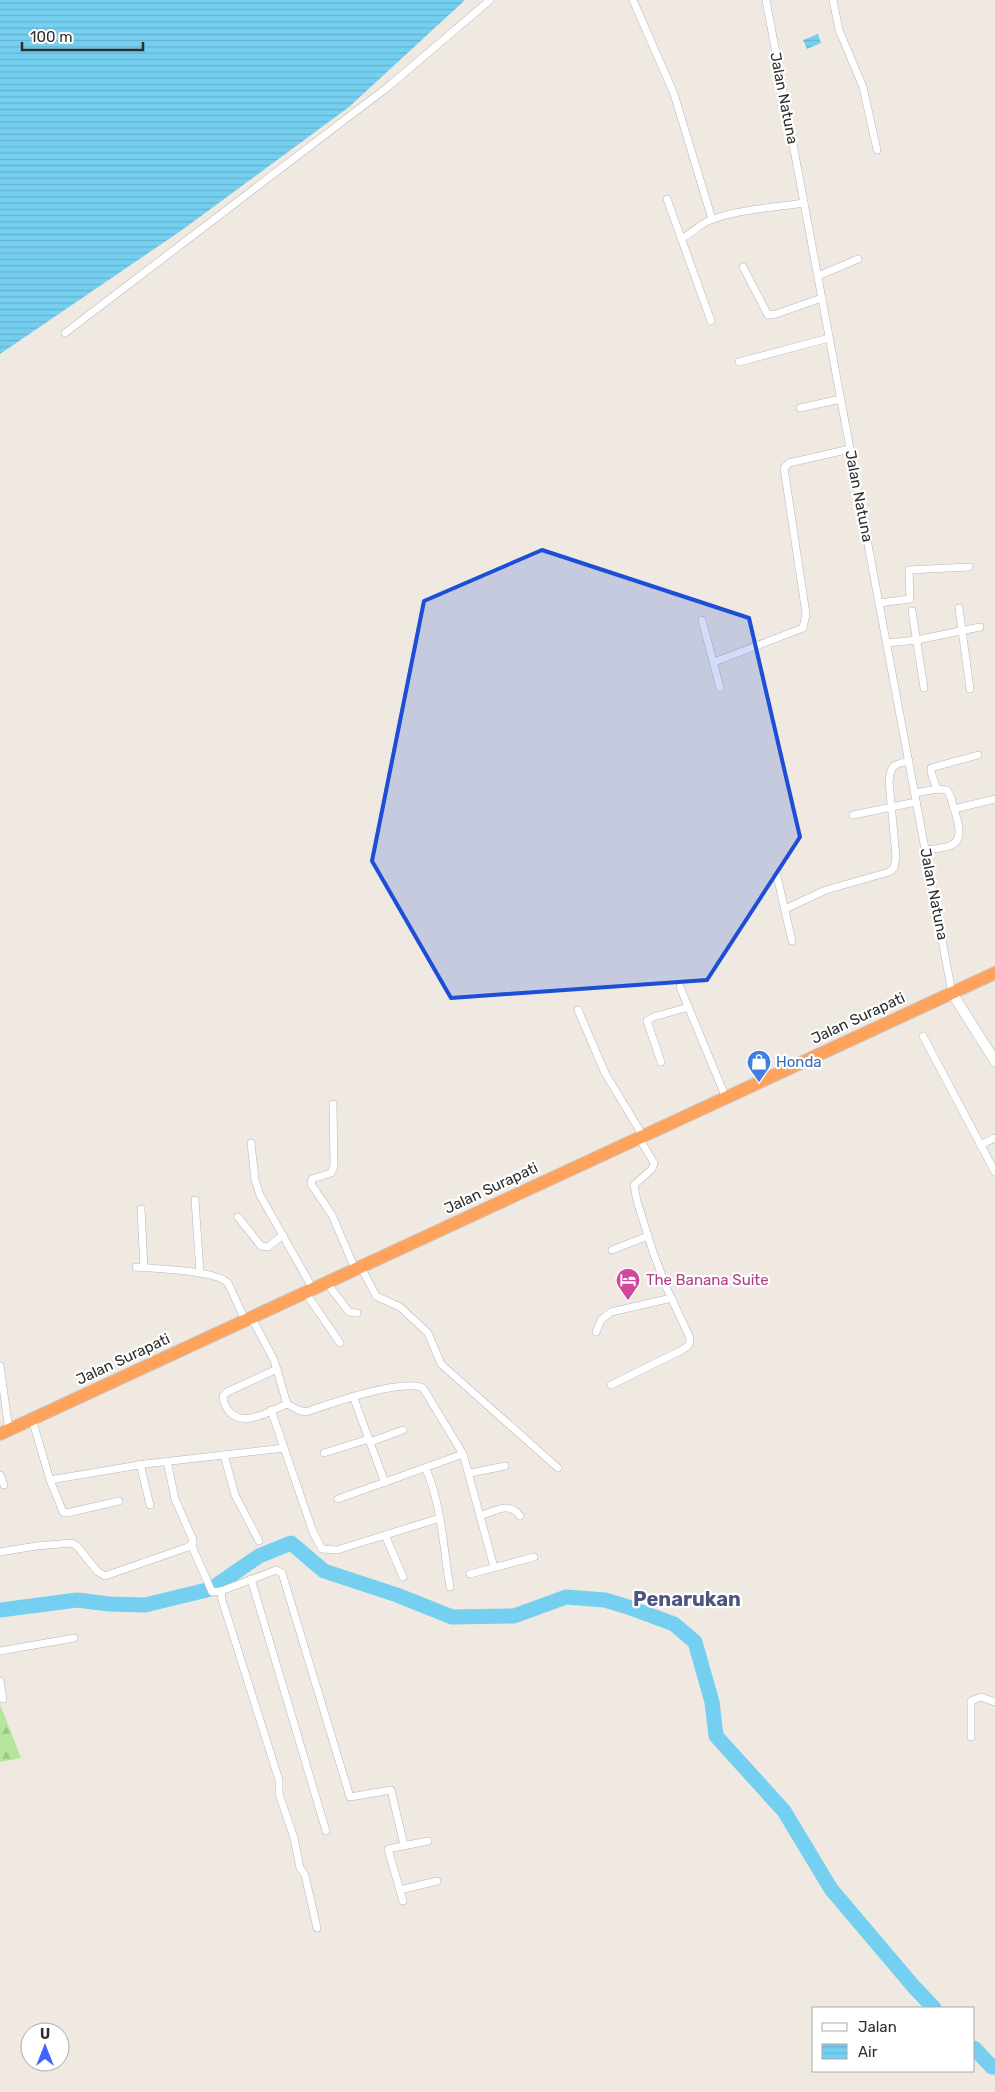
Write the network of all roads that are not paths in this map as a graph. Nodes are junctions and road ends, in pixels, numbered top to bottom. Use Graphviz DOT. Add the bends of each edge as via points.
graph roads {
  1 [pos="490,0"];
  2 [pos="633,0"];
  3 [pos="766,0"];
  4 [pos="833,0"];
  5 [pos="877,150"];
  6 [pos="667,199"];
  7 [pos="804,203"];
  8 [pos="712,219"];
  9 [pos="682,238"];
  10 [pos="858,260"];
  11 [pos="743,268"];
  12 [pos="818,276"];
  13 [pos="822,298"];
  14 [pos="712,321"];
  15 [pos="65,333"];
  16 [pos="829,338"];
  17 [pos="739,362"];
  18 [pos="841,400"];
  19 [pos="800,408"];
  20 [pos="850,449"];
  21 [pos="969,567"];
  22 [pos="879,603"];
  23 [pos="959,608"];
  24 [pos="912,611"];
  25 [pos="702,620"];
  26 [pos="980,627"];
  27 [pos="961,631"];
  28 [pos="917,640"];
  29 [pos="886,643"];
  30 [pos="714,662"];
  31 [pos="720,688"];
  32 [pos="924,688"];
  33 [pos="970,689"];
  34 [pos="978,755"];
  35 [pos="909,761"];
  36 [pos="937,789"];
  37 [pos="915,793"];
  38 [pos="995,799"];
  39 [pos="916,802"];
  40 [pos="891,806"];
  41 [pos="954,809"];
  42 [pos="853,815"];
  43 [pos="925,850"];
  44 [pos="777,876"];
  45 [pos="785,909"];
  46 [pos="792,941"];
  47 [pos="995,973"];
  48 [pos="680,987"];
  49 [pos="952,993"];
  50 [pos="689,1008"];
  51 [pos="578,1010"];
  52 [pos="923,1036"];
  53 [pos="995,1061"];
  54 [pos="661,1062"];
  55 [pos="726,1098"];
  56 [pos="333,1104"];
  57 [pos="641,1137"];
  58 [pos="995,1138"];
  59 [pos="250,1143"];
  60 [pos="980,1145"];
  61 [pos="995,1172"];
  62 [pos="194,1200"];
  63 [pos="141,1209"];
  64 [pos="238,1217"];
  65 [pos="283,1234"];
  66 [pos="648,1236"];
  67 [pos="612,1250"];
  68 [pos="136,1267"];
  69 [pos="144,1268"];
  70 [pos="358,1268"];
  71 [pos="200,1273"];
  72 [pos="326,1282"];
  73 [pos="309,1290"];
  74 [pos="672,1298"];
  75 [pos="357,1313"];
  76 [pos="248,1319"];
  77 [pos="596,1332"];
  78 [pos="340,1344"];
  79 [pos="0,1366"];
  80 [pos="277,1369"];
  81 [pos="611,1385"];
  82 [pos="353,1396"];
  83 [pos="287,1404"];
  84 [pos="271,1410"];
  85 [pos="32,1419"];
  86 [pos="403,1430"];
  87 [pos="4,1432"];
  88 [pos="369,1440"];
  89 [pos="284,1448"];
  90 [pos="324,1453"];
  91 [pos="463,1454"];
  92 [pos="224,1455"];
  93 [pos="167,1461"];
  94 [pos="140,1464"];
  95 [pos="505,1466"];
  96 [pos="558,1468"];
  97 [pos="426,1469"];
  98 [pos="470,1473"];
  99 [pos="0,1475"];
  100 [pos="50,1480"];
  101 [pos="385,1483"];
  102 [pos="4,1485"];
  103 [pos="338,1499"];
  104 [pos="119,1501"];
  105 [pos="150,1505"];
  106 [pos="480,1516"];
  107 [pos="520,1516"];
  108 [pos="440,1518"];
  109 [pos="385,1535"];
  110 [pos="258,1541"];
  111 [pos="191,1544"];
  112 [pos="0,1552"];
  113 [pos="534,1557"];
  114 [pos="494,1567"];
  115 [pos="470,1574"];
  116 [pos="403,1576"];
  117 [pos="251,1579"];
  118 [pos="450,1587"];
  119 [pos="221,1592"];
  120 [pos="74,1638"];
  121 [pos="0,1652"];
  122 [pos="0,1681"];
  123 [pos="3,1699"];
  124 [pos="995,1702"];
  125 [pos="971,1737"];
  126 [pos="326,1831"];
  127 [pos="428,1840"];
  128 [pos="404,1845"];
  129 [pos="437,1881"];
  130 [pos="400,1890"];
  131 [pos="403,1901"];
  132 [pos="317,1928"];
  1 -- 15 [label="street" via="389,86"];
  2 -- 8 [label="street" via="674,94"];
  3 -- 7 [label="street, Jalan Natuna"];
  4 -- 5 [label="street" via="839,30 863,87"];
  6 -- 9 [label="street"];
  7 -- 8 [label="street"];
  7 -- 12 [label="street, Jalan Natuna"];
  8 -- 9 [label="street"];
  9 -- 14 [label="street"];
  10 -- 12 [label="street"];
  11 -- 13 [label="street" via="768,315"];
  12 -- 13 [label="street, Jalan Natuna"];
  13 -- 16 [label="street, Jalan Natuna"];
  16 -- 17 [label="street"];
  16 -- 18 [label="street, Jalan Natuna"];
  18 -- 19 [label="street"];
  18 -- 20 [label="street, Jalan Natuna"];
  20 -- 22 [label="street, Jalan Natuna"];
  20 -- 30 [label="street" via="789,463 784,468 806,614 803,628"];
  21 -- 22 [label="street" via="909,570 910,599"];
  22 -- 29 [label="street, Jalan Natuna"];
  23 -- 27 [label="street"];
  24 -- 28 [label="street"];
  25 -- 30 [label="street"];
  26 -- 27 [label="street"];
  27 -- 28 [label="street"];
  27 -- 33 [label="street"];
  28 -- 29 [label="street"];
  28 -- 32 [label="street"];
  29 -- 35 [label="street, Jalan Natuna"];
  30 -- 31 [label="street"];
  34 -- 36 [label="street" via="931,768"];
  35 -- 37 [label="street, Jalan Natuna"];
  35 -- 40 [label="street" via="896,764 890,770"];
  36 -- 37 [label="street"];
  36 -- 41 [label="street" via="947,790"];
  37 -- 39 [label="street, Jalan Natuna"];
  38 -- 41 [label="street"];
  39 -- 40 [label="street"];
  39 -- 43 [label="street, Jalan Natuna"];
  40 -- 42 [label="street"];
  40 -- 45 [label="street" via="896,857 892,870 826,890"];
  41 -- 43 [label="street" via="960,828 956,842 945,848"];
  43 -- 49 [label="street, Jalan Natuna"];
  44 -- 45 [label="street"];
  45 -- 46 [label="street"];
  47 -- 49 [label="highway, Jalan Surapati"];
  48 -- 50 [label="street"];
  49 -- 53 [label="main road"];
  49 -- 55 [label="highway, Jalan Surapati"];
  50 -- 54 [label="street" via="647,1021"];
  50 -- 55 [label="street"];
  51 -- 57 [label="street" via="605,1073"];
  52 -- 60 [label="street"];
  55 -- 57 [label="highway, Jalan Surapati"];
  56 -- 70 [label="street" via="334,1166 331,1173 312,1179 311,1184 332,1215"];
  57 -- 66 [label="street" via="654,1163 634,1188"];
  57 -- 70 [label="highway, Jalan Surapati"];
  58 -- 60 [label="street"];
  59 -- 65 [label="street" via="260,1195"];
  60 -- 61 [label="street"];
  62 -- 71 [label="street"];
  63 -- 69 [label="street"];
  64 -- 65 [label="street" via="261,1246 268,1247"];
  65 -- 73 [label="street"];
  66 -- 67 [label="street"];
  66 -- 74 [label="street"];
  68 -- 69 [label="street"];
  69 -- 71 [label="street"];
  70 -- 72 [label="highway, Jalan Surapati"];
  70 -- 96 [label="street" via="376,1296 400,1307 428,1332 441,1364"];
  71 -- 76 [label="street" via="228,1283"];
  72 -- 73 [label="highway, Jalan Surapati"];
  72 -- 75 [label="street" via="349,1312"];
  73 -- 76 [label="highway, Jalan Surapati"];
  73 -- 78 [label="street"];
  74 -- 77 [label="street" via="611,1312 601,1320"];
  74 -- 81 [label="street" via="690,1338 688,1347"];
  76 -- 80 [label="street"];
  76 -- 85 [label="highway, Jalan Surapati"];
  79 -- 87 [label="street"];
  80 -- 83 [label="street"];
  80 -- 84 [label="street" via="223,1396 229,1411 238,1418 249,1419"];
  82 -- 83 [label="street" via="306,1412"];
  82 -- 88 [label="street"];
  82 -- 91 [label="street" via="422,1387"];
  83 -- 84 [label="street"];
  84 -- 89 [label="street"];
  85 -- 87 [label="highway, Jalan Surapati"];
  85 -- 100 [label="street"];
  86 -- 88 [label="street"];
  88 -- 90 [label="street"];
  88 -- 101 [label="street"];
  89 -- 92 [label="street"];
  89 -- 109 [label="street" via="322,1549 337,1550"];
  91 -- 97 [label="street"];
  91 -- 98 [label="street"];
  92 -- 93 [label="street"];
  92 -- 110 [label="street" via="235,1495"];
  93 -- 94 [label="street"];
  93 -- 111 [label="street" via="175,1499 193,1540"];
  94 -- 100 [label="street"];
  94 -- 105 [label="street"];
  95 -- 98 [label="street"];
  97 -- 101 [label="street"];
  97 -- 108 [label="street"];
  98 -- 106 [label="street"];
  99 -- 102 [label="street"];
  100 -- 104 [label="street" via="65,1513"];
  101 -- 103 [label="street"];
  106 -- 107 [label="street" via="509,1507"];
  106 -- 114 [label="street"];
  108 -- 109 [label="street"];
  108 -- 118 [label="street"];
  109 -- 116 [label="street"];
  111 -- 112 [label="street" via="105,1576 72,1543"];
  111 -- 119 [label="street" via="212,1592"];
  113 -- 114 [label="street"];
  114 -- 115 [label="street"];
  117 -- 119 [label="street"];
  117 -- 126 [label="street"];
  117 -- 128 [label="street" via="276,1570 282,1573 350,1797 391,1790"];
  119 -- 132 [label="street" via="279,1780 279,1794 300,1868 305,1875"];
  120 -- 121 [label="street"];
  122 -- 123 [label="street"];
  124 -- 125 [label="street" via="980,1697 971,1702"];
  127 -- 128 [label="street"];
  128 -- 130 [label="street" via="388,1850"];
  129 -- 130 [label="street"];
  130 -- 131 [label="street"];
}
